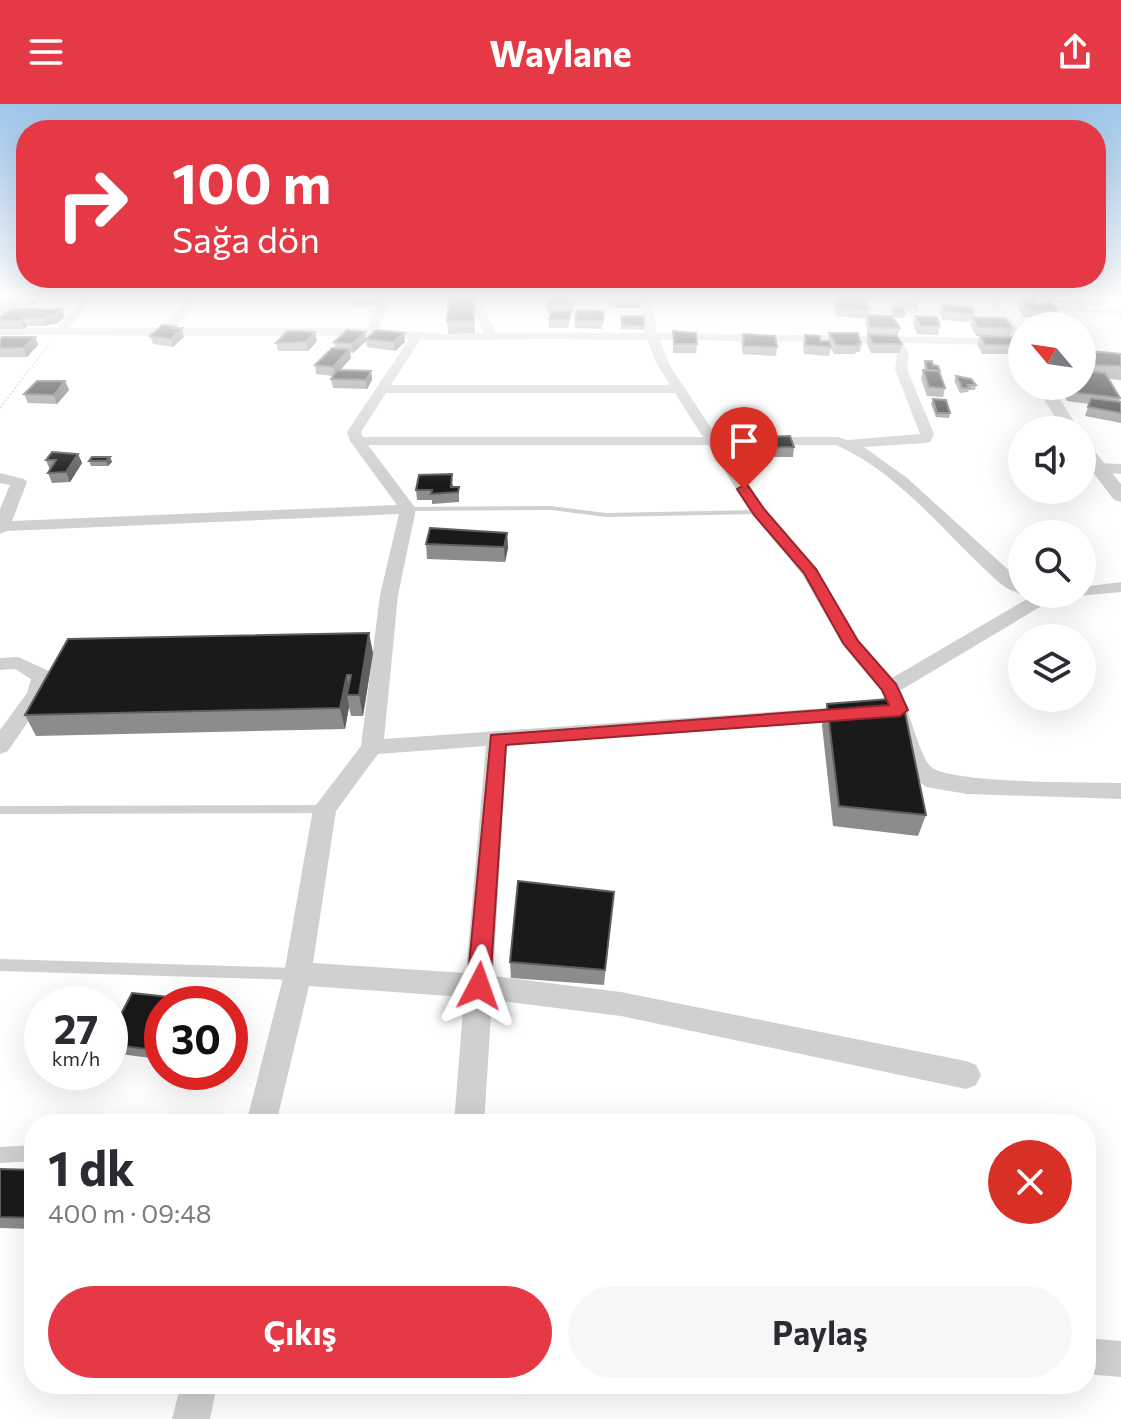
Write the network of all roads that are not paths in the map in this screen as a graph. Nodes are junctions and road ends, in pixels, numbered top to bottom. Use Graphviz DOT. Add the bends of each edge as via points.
graph roads {
  1 [pos="401,360"];
  2 [pos="662,360"];
  3 [pos="902,360"];
  4 [pos="382,389"];
  5 [pos="678,389"];
  6 [pos="357,441"];
  7 [pos="712,443"];
  8 [pos="848,444"];
  9 [pos="1096,468"];
  10 [pos="1121,469"];
  11 [pos="0,478"];
  12 [pos="1121,496"];
  13 [pos="408,509"];
  14 [pos="759,512"];
  15 [pos="1,528"];
  16 [pos="1008,581"];
  17 [pos="1121,587"];
  18 [pos="1096,590"];
  19 [pos="1010,608"];
  20 [pos="0,664"];
  21 [pos="890,688"];
  22 [pos="900,710"];
  23 [pos="497,739"];
  24 [pos="0,746"];
  25 [pos="372,747"];
  26 [pos="1121,791"];
  27 [pos="325,809"];
  28 [pos="0,810"];
  29 [pos="0,965"];
  30 [pos="298,974"];
  31 [pos="479,986"];
  32 [pos="966,1075"];
  33 [pos="263,1114"];
  34 [pos="470,1114"];
  35 [pos="24,1154"];
  36 [pos="0,1155"];
  37 [pos="1096,1357"];
  38 [pos="1121,1359"];
  39 [pos="197,1394"];
  40 [pos="191,1419"];
  1 -- 4 [label="street"];
  2 -- 5 [label="street"];
  3 -- 8 [label="street" via="925,439"];
  4 -- 5 [label="street"];
  4 -- 6 [label="street" via="354,432"];
  5 -- 7 [label="street"];
  6 -- 7 [label="street"];
  6 -- 13 [label="street"];
  7 -- 8 [label="street"];
  7 -- 14 [label="street"];
  8 -- 16 [label="street" via="884,469"];
  9 -- 10 [label="street"];
  9 -- 12 [label="street"];
  11 -- 15 [label="street" via="19,482"];
  13 -- 14 [label="lane" via="551,508 606,515"];
  13 -- 15 [label="street"];
  13 -- 25 [label="street" via="389,595"];
  14 -- 21 [label="street" via="810,572 851,643"];
  17 -- 18 [label="street"];
  19 -- 21 [label="street"];
  20 -- 24 [label="street" via="18,663 42,676 37,694"];
  21 -- 22 [label="street"];
  22 -- 23 [label="street"];
  22 -- 26 [label="street" via="919,769 934,781"];
  23 -- 25 [label="street"];
  23 -- 31 [label="street"];
  25 -- 27 [label="street"];
  27 -- 28 [label="lane"];
  27 -- 30 [label="street"];
  29 -- 30 [label="lane"];
  30 -- 31 [label="street"];
  30 -- 33 [label="street"];
  31 -- 32 [label="street" via="621,1004"];
  31 -- 34 [label="street"];
  35 -- 36 [label="lane"];
  37 -- 38 [label="street"];
  39 -- 40 [label="street"];
}
